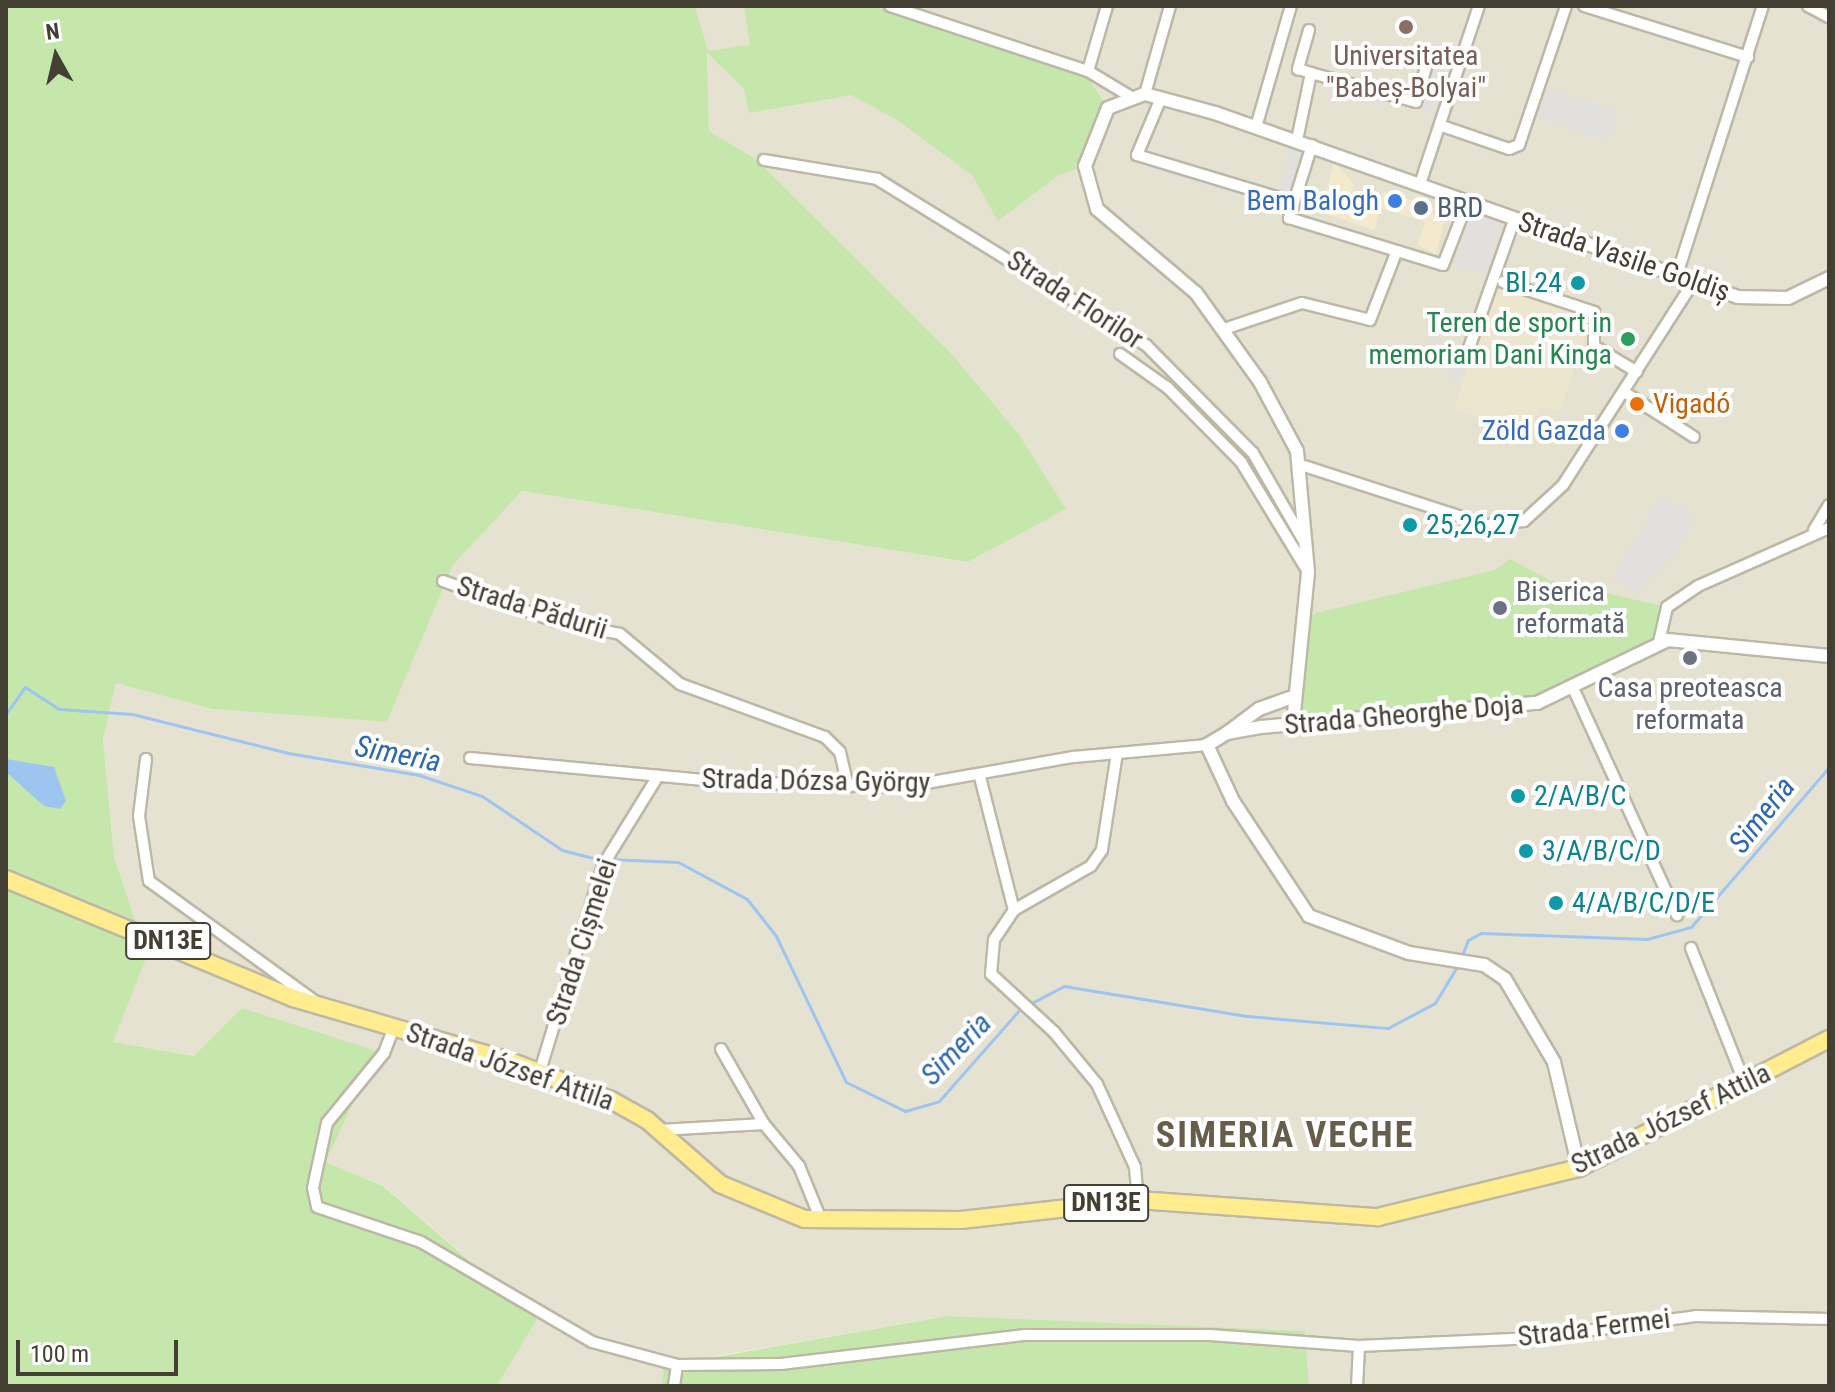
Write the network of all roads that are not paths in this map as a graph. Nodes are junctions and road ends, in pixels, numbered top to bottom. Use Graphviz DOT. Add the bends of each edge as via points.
graph roads {
  1 [pos="890,6"];
  2 [pos="1107,6"];
  3 [pos="1170,6"];
  4 [pos="1291,6"];
  5 [pos="1479,6"];
  6 [pos="1566,6"];
  7 [pos="1584,6"];
  8 [pos="1763,6"];
  9 [pos="1808,6"];
  10 [pos="1829,17"];
  11 [pos="1309,30"];
  12 [pos="1748,57"];
  13 [pos="1426,67"];
  14 [pos="1088,71"];
  15 [pos="1311,73"];
  16 [pos="1145,94"];
  17 [pos="1128,95"];
  18 [pos="1161,98"];
  19 [pos="1442,126"];
  20 [pos="1256,127"];
  21 [pos="1297,140"];
  22 [pos="1312,145"];
  23 [pos="764,160"];
  24 [pos="1420,184"];
  25 [pos="1293,202"];
  26 [pos="1467,203"];
  27 [pos="1514,220"];
  28 [pos="1396,253"];
  29 [pos="1676,278"];
  30 [pos="1829,278"];
  31 [pos="1503,282"];
  32 [pos="1692,284"];
  33 [pos="1224,329"];
  34 [pos="1469,348"];
  35 [pos="1120,354"];
  36 [pos="1637,372"];
  37 [pos="1624,392"];
  38 [pos="1694,437"];
  39 [pos="1301,465"];
  40 [pos="1829,505"];
  41 [pos="1829,528"];
  42 [pos="1814,530"];
  43 [pos="1308,548"];
  44 [pos="1308,572"];
  45 [pos="443,581"];
  46 [pos="1659,642"];
  47 [pos="1829,656"];
  48 [pos="1573,688"];
  49 [pos="1292,697"];
  50 [pos="1293,723"];
  51 [pos="1227,733"];
  52 [pos="1207,745"];
  53 [pos="1117,753"];
  54 [pos="470,758"];
  55 [pos="146,759"];
  56 [pos="658,776"];
  57 [pos="980,777"];
  58 [pos="848,787"];
  59 [pos="6,879"];
  60 [pos="1014,910"];
  61 [pos="1677,915"];
  62 [pos="1691,948"];
  63 [pos="327,1010"];
  64 [pos="394,1027"];
  65 [pos="1829,1039"];
  66 [pos="721,1049"];
  67 [pos="540,1071"];
  68 [pos="1745,1084"];
  69 [pos="764,1124"];
  70 [pos="660,1130"];
  71 [pos="1579,1168"];
  72 [pos="1138,1200"];
  73 [pos="821,1220"];
  74 [pos="1829,1319"];
  75 [pos="1359,1346"];
  76 [pos="677,1365"];
  77 [pos="674,1386"];
  78 [pos="1357,1386"];
  1 -- 14 [label="street"];
  2 -- 14 [label="street"];
  3 -- 16 [label="street"];
  4 -- 20 [label="street"];
  5 -- 19 [label="street"];
  6 -- 19 [label="street" via="1519,145 1509,149"];
  7 -- 12 [label="street"];
  8 -- 12 [label="street"];
  9 -- 10 [label="street"];
  11 -- 15 [label="street" via="1298,69"];
  12 -- 29 [label="street"];
  13 -- 15 [label="street" via="1416,102"];
  14 -- 17 [label="street"];
  15 -- 21 [label="street"];
  16 -- 17 [label="street, Strada Vasile Goldiș"];
  16 -- 18 [label="street, Strada Vasile Goldiș"];
  17 -- 33 [label="street" via="1095,125 1085,166 1092,199 1117,230 1182,279"];
  18 -- 20 [label="street, Strada Vasile Goldiș"];
  18 -- 25 [label="street" via="1137,155"];
  19 -- 24 [label="street"];
  20 -- 21 [label="street, Strada Vasile Goldiș"];
  21 -- 22 [label="street, Strada Vasile Goldiș"];
  22 -- 24 [label="street, Strada Vasile Goldiș"];
  22 -- 25 [label="street"];
  23 -- 43 [label="street, Strada Florilor" via="877,179 1146,345 1253,453"];
  24 -- 26 [label="street, Strada Vasile Goldiș"];
  25 -- 28 [label="street" via="1289,218"];
  26 -- 27 [label="street, Strada Vasile Goldiș"];
  26 -- 28 [label="street" via="1443,265"];
  27 -- 29 [label="street, Strada Vasile Goldiș"];
  27 -- 34 [label="street"];
  28 -- 33 [label="street" via="1370,320 1302,303"];
  29 -- 32 [label="street, Strada Vasile Goldiș"];
  30 -- 32 [label="street, Strada Vasile Goldiș" via="1775,300"];
  31 -- 36 [label="street" via="1594,312 1599,353"];
  32 -- 36 [label="street"];
  33 -- 39 [label="street" via="1274,404"];
  35 -- 44 [label="street, Strada Florilor" via="1168,388 1241,462"];
  36 -- 37 [label="street"];
  37 -- 38 [label="street"];
  37 -- 39 [label="street" via="1557,493 1512,526 1487,525 1334,470"];
  39 -- 43 [label="street"];
  40 -- 42 [label="street"];
  41 -- 42 [label="street"];
  42 -- 46 [label="street" via="1667,607"];
  43 -- 44 [label="street"];
  44 -- 49 [label="street"];
  45 -- 58 [label="street, Strada Pădurii" via="555,621 620,634 680,684 825,737 840,752"];
  46 -- 47 [label="street"];
  46 -- 48 [label="street, Strada Gheorghe Doja"];
  48 -- 50 [label="street, Strada Gheorghe Doja" via="1502,710"];
  48 -- 61 [label="street"];
  49 -- 50 [label="street"];
  49 -- 51 [label="street" via="1259,709"];
  50 -- 51 [label="street, Strada Gheorghe Doja"];
  51 -- 52 [label="street, Strada Gheorghe Doja"];
  52 -- 53 [label="street, Strada Dózsa György"];
  52 -- 71 [label="street" via="1233,801 1309,916 1385,946 1470,962 1505,979 1550,1050"];
  53 -- 57 [label="street, Strada Dózsa György"];
  53 -- 60 [label="street" via="1097,859"];
  54 -- 56 [label="street, Strada Dózsa György"];
  55 -- 63 [label="street, Strada József Attila" via="139,816 149,881"];
  56 -- 58 [label="street, Strada Dózsa György"];
  56 -- 67 [label="street, Strada Cișmelei" via="603,865"];
  57 -- 58 [label="street, Strada Dózsa György"];
  57 -- 60 [label="street"];
  59 -- 63 [label="main road, DN13E"];
  60 -- 72 [label="street" via="994,940 991,974 1097,1084 1135,1167"];
  62 -- 68 [label="street"];
  63 -- 64 [label="main road, Strada József Attila / DN13E"];
  64 -- 67 [label="main road, Strada József Attila / DN13E"];
  64 -- 76 [label="street, Strada Fermei" via="384,1053 327,1123 313,1188 317,1207 421,1242 592,1342"];
  65 -- 68 [label="main road, Strada József Attila / DN13E"];
  66 -- 69 [label="street"];
  67 -- 70 [label="main road, Strada József Attila / DN13E" via="627,1107"];
  68 -- 71 [label="main road, Strada József Attila / DN13E"];
  69 -- 70 [label="street"];
  69 -- 73 [label="street" via="799,1166"];
  70 -- 73 [label="main road, Strada József Attila / DN13E" via="720,1184 786,1215"];
  71 -- 72 [label="main road, Strada József Attila / DN13E" via="1353,1218"];
  72 -- 73 [label="main road, Strada József Attila / DN13E" via="961,1220"];
  74 -- 75 [label="street, Strada Fermei" via="1696,1316 1534,1338"];
  75 -- 76 [label="street, Strada Fermei" via="1059,1334 781,1364"];
  75 -- 78 [label="street"];
  76 -- 77 [label="street"];
}
